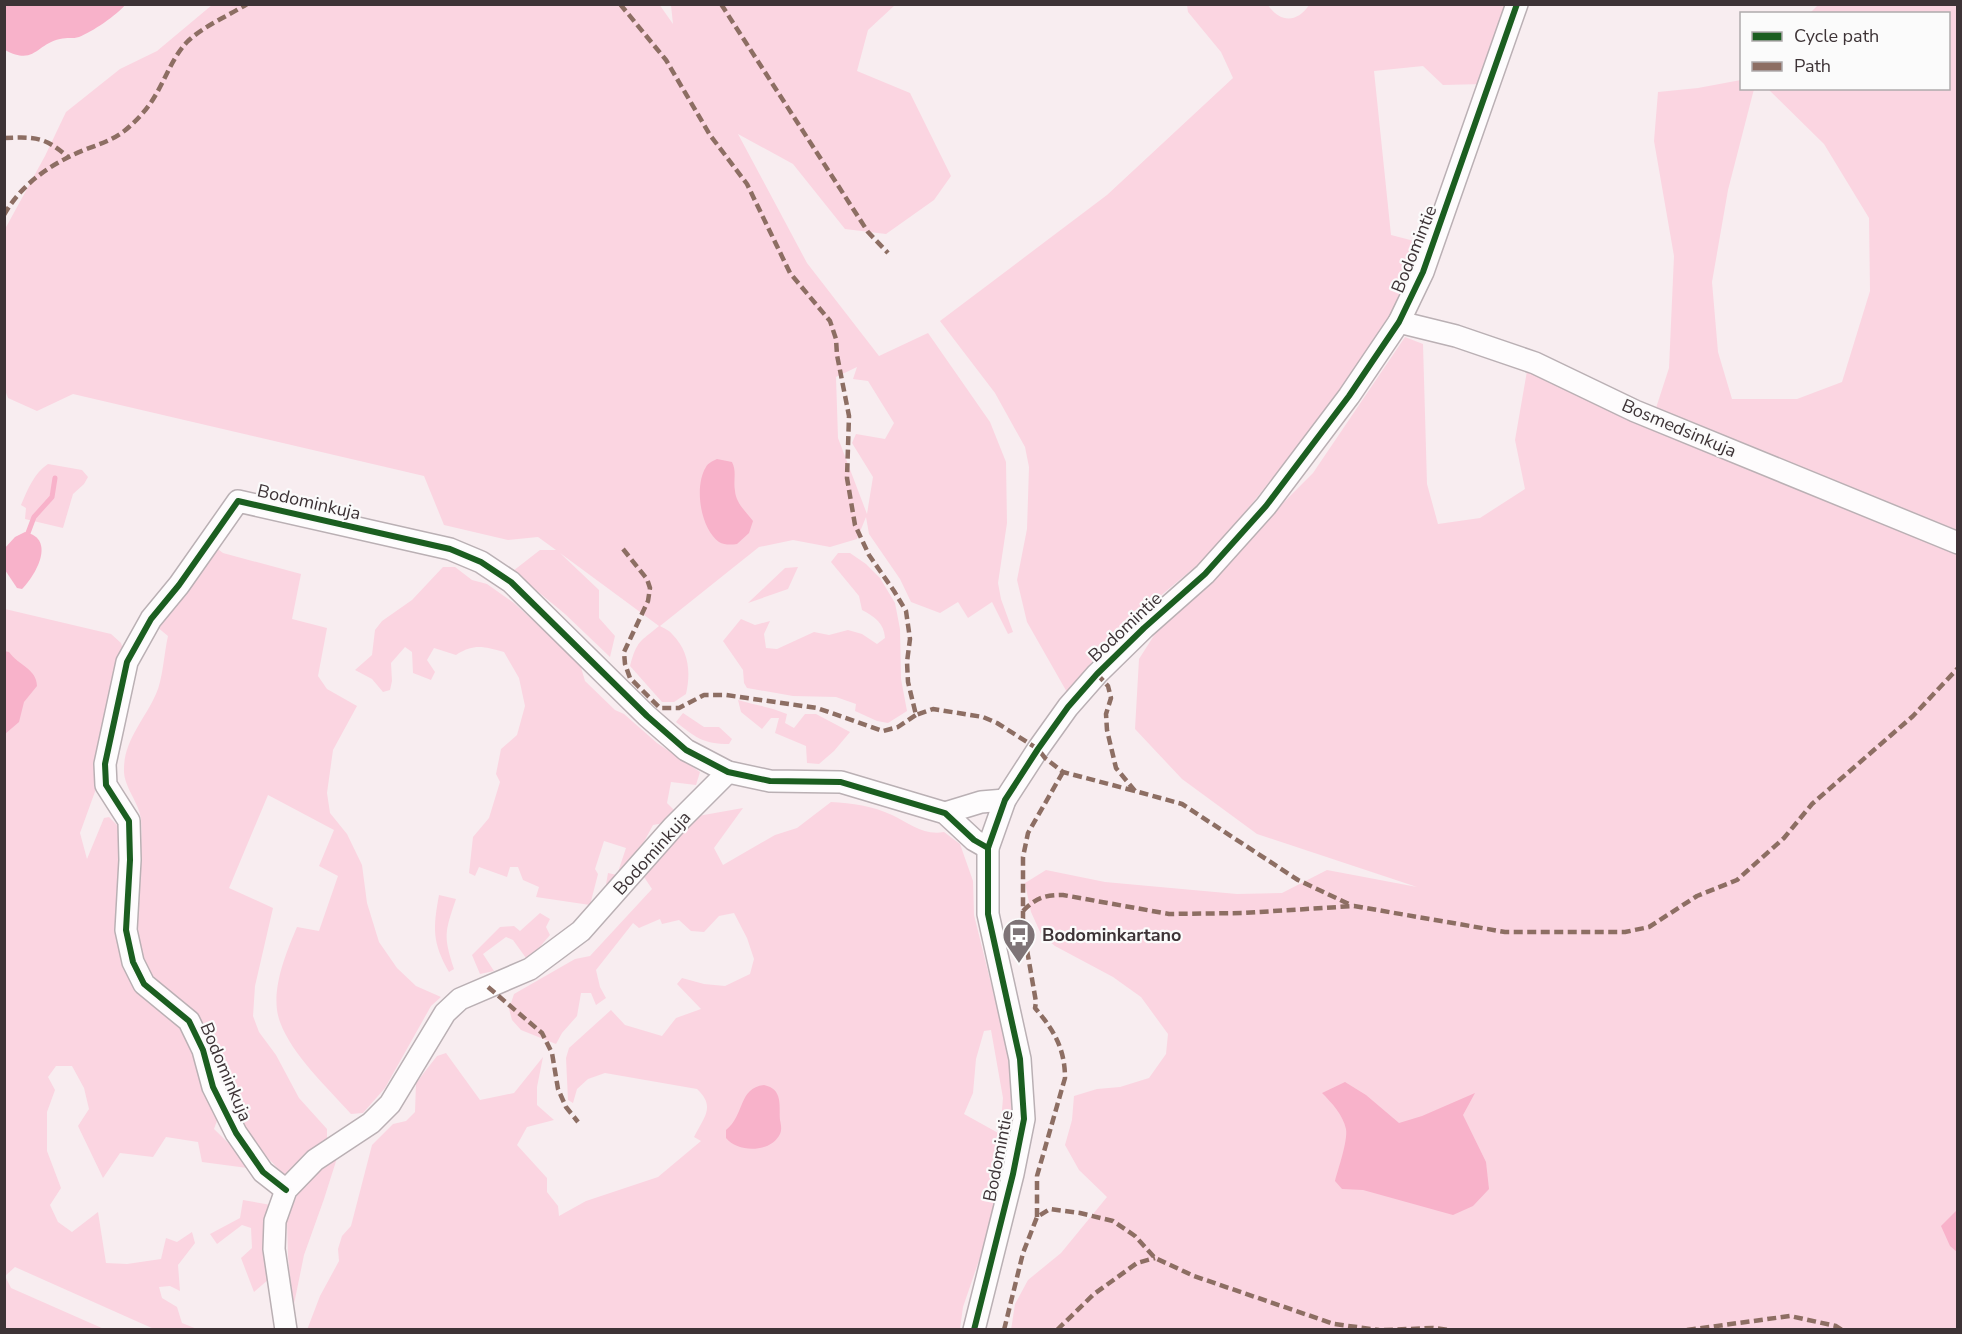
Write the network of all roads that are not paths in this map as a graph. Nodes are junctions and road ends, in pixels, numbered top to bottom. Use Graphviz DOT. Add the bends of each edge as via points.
graph roads {
  1 [pos="1517,4"];
  2 [pos="1399,322"];
  3 [pos="1958,543"];
  4 [pos="728,772"];
  5 [pos="1005,800"];
  6 [pos="945,813"];
  7 [pos="988,848"];
  8 [pos="286,1190"];
  9 [pos="286,1329"];
  10 [pos="974,1329"];
  1 -- 2 [label="street, Bodomintie" via="1430,252"];
  2 -- 3 [label="street, Bosmedsinkuja" via="1456,336 1535,363 1635,411"];
  2 -- 5 [label="street, Bodomintie" via="1266,506 1205,574 1097,674 1068,707"];
  4 -- 6 [label="street, Bodominkuja" via="770,781 841,782"];
  4 -- 8 [label="street, Bodominkuja" via="673,827 581,931 530,969 460,999 445,1013 390,1104 371,1123 315,1160"];
  4 -- 8 [label="street, Bodominkuja" via="686,750 511,582 481,562 450,549 238,501 151,619 128,662 105,764 106,785 129,821 126,930 132,962 144,984 189,1021 203,1050 213,1087 236,1133 263,1172"];
  5 -- 6 [label="street" via="981,802"];
  5 -- 7 [label="street, Bodomintie"];
  6 -- 7 [label="street, Bodominkuja"];
  7 -- 10 [label="street, Bodomintie" via="988,914 1020,1059 1024,1119"];
  8 -- 9 [label="street, Bodominkuja" via="275,1221 274,1249"];
}
